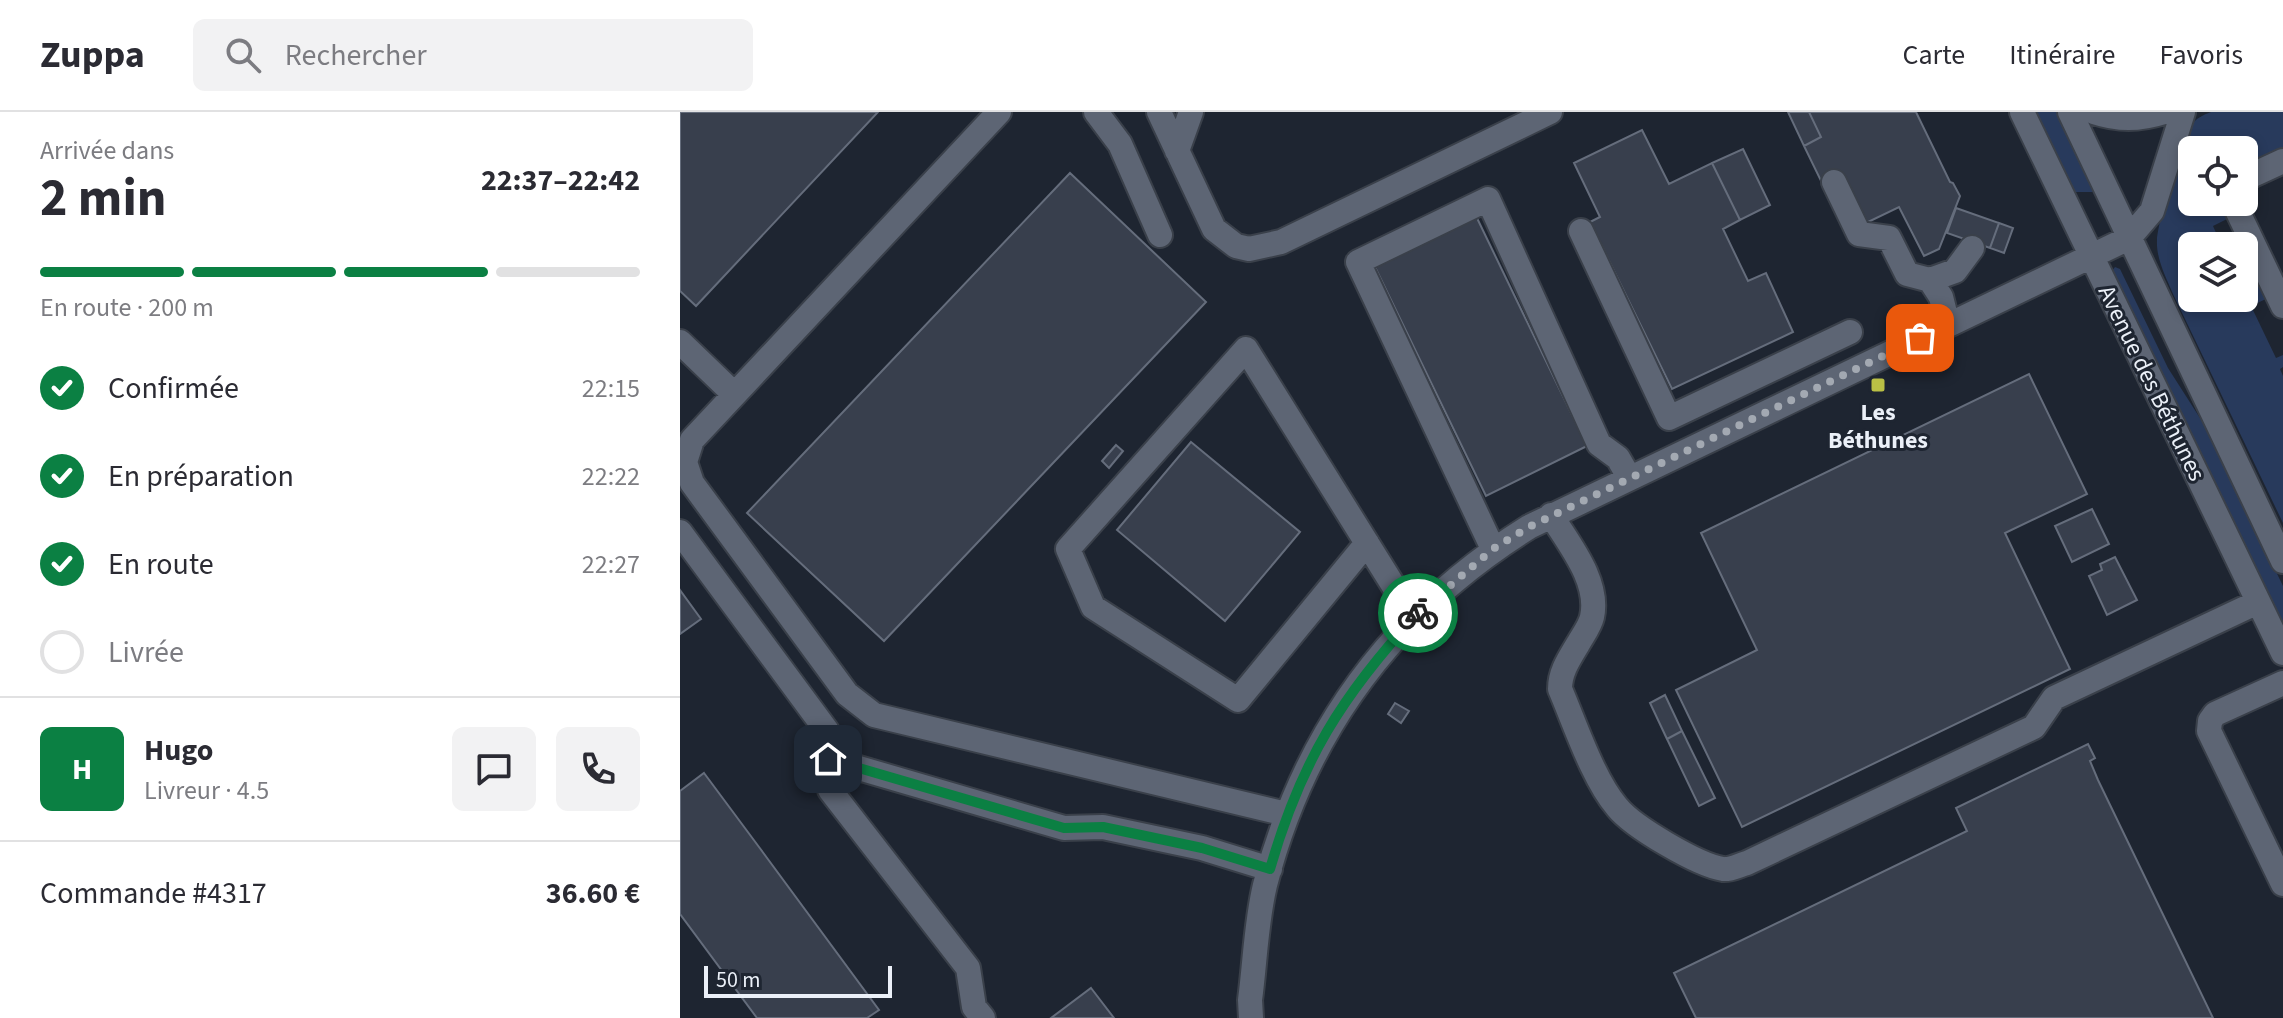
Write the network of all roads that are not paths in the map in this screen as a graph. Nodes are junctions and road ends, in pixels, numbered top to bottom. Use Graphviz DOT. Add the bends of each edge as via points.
graph roads {
  1 [pos="999,112"];
  2 [pos="1096,112"];
  3 [pos="1159,112"];
  4 [pos="1191,112"];
  5 [pos="1550,112"];
  6 [pos="2022,112"];
  7 [pos="2164,112"];
  8 [pos="2183,112"];
  9 [pos="2077,113"];
  10 [pos="1177,151"];
  11 [pos="2283,161"];
  12 [pos="2258,173"];
  13 [pos="1834,182"];
  14 [pos="2241,216"];
  15 [pos="1581,231"];
  16 [pos="1160,235"];
  17 [pos="2129,238"];
  18 [pos="1972,248"];
  19 [pos="2090,256"];
  20 [pos="1930,280"];
  21 [pos="2283,306"];
  22 [pos="1948,325"];
  23 [pos="1850,332"];
  24 [pos="680,342"];
  25 [pos="734,394"];
  26 [pos="686,432"];
  27 [pos="1629,477"];
  28 [pos="1551,515"];
  29 [pos="680,532"];
  30 [pos="1367,543"];
  31 [pos="1493,549"];
  32 [pos="2283,561"];
  33 [pos="2258,602"];
  34 [pos="1418,613"];
  35 [pos="2283,653"];
  36 [pos="2283,683"];
  37 [pos="828,759"];
  38 [pos="1286,814"];
  39 [pos="1270,869"];
  40 [pos="2283,884"];
  41 [pos="983,1018"];
  42 [pos="1251,1018"];
  1 -- 25 [label="street"];
  2 -- 16 [label="street" via="1120,144"];
  3 -- 10 [label="street"];
  4 -- 10 [label="street"];
  5 -- 10 [label="street" via="1281,242 1249,249 1214,229"];
  6 -- 19 [label="street, Avenue des Béthunes"];
  7 -- 9 [label="street" via="2144,118"];
  8 -- 17 [label="street" via="2152,211"];
  9 -- 17 [label="street, Avenue des Béthunes"];
  11 -- 12 [label="street"];
  13 -- 20 [label="street" via="1859,234 1889,238 1907,274"];
  14 -- 21 [label="street"];
  15 -- 23 [label="street" via="1669,418"];
  17 -- 19 [label="street"];
  17 -- 32 [label="street, Avenue des Béthunes"];
  18 -- 20 [label="street" via="1955,271"];
  19 -- 22 [label="street"];
  19 -- 33 [label="street, Avenue des Béthunes"];
  20 -- 22 [label="street"];
  22 -- 27 [label="street"];
  24 -- 25 [label="street"];
  25 -- 26 [label="street"];
  26 -- 38 [label="street" via="685,462 692,483 847,694 874,715"];
  27 -- 28 [label="street"];
  27 -- 31 [label="street" via="1618,458 1599,444 1488,199 1358,262"];
  28 -- 31 [label="street"];
  28 -- 33 [label="street" via="1592,590 1592,621 1560,676 1560,689 1600,778 1617,808 1636,823 1694,860 1727,869 2034,727 2054,698"];
  29 -- 37 [label="street" via="827,731"];
  30 -- 30 [label="street" via="1246,349 1068,549 1093,607 1238,700"];
  30 -- 34 [label="street" via="1398,593"];
  31 -- 34 [label="street"];
  33 -- 35 [label="street, Avenue des Béthunes"];
  34 -- 38 [label="street" via="1349,694 1315,749"];
  36 -- 40 [label="street" via="2215,714 2209,731"];
  37 -- 39 [label="street" via="1064,828 1103,827"];
  37 -- 41 [label="street" via="830,790 968,968 974,1007"];
  38 -- 39 [label="street"];
  39 -- 42 [label="street"];
}
